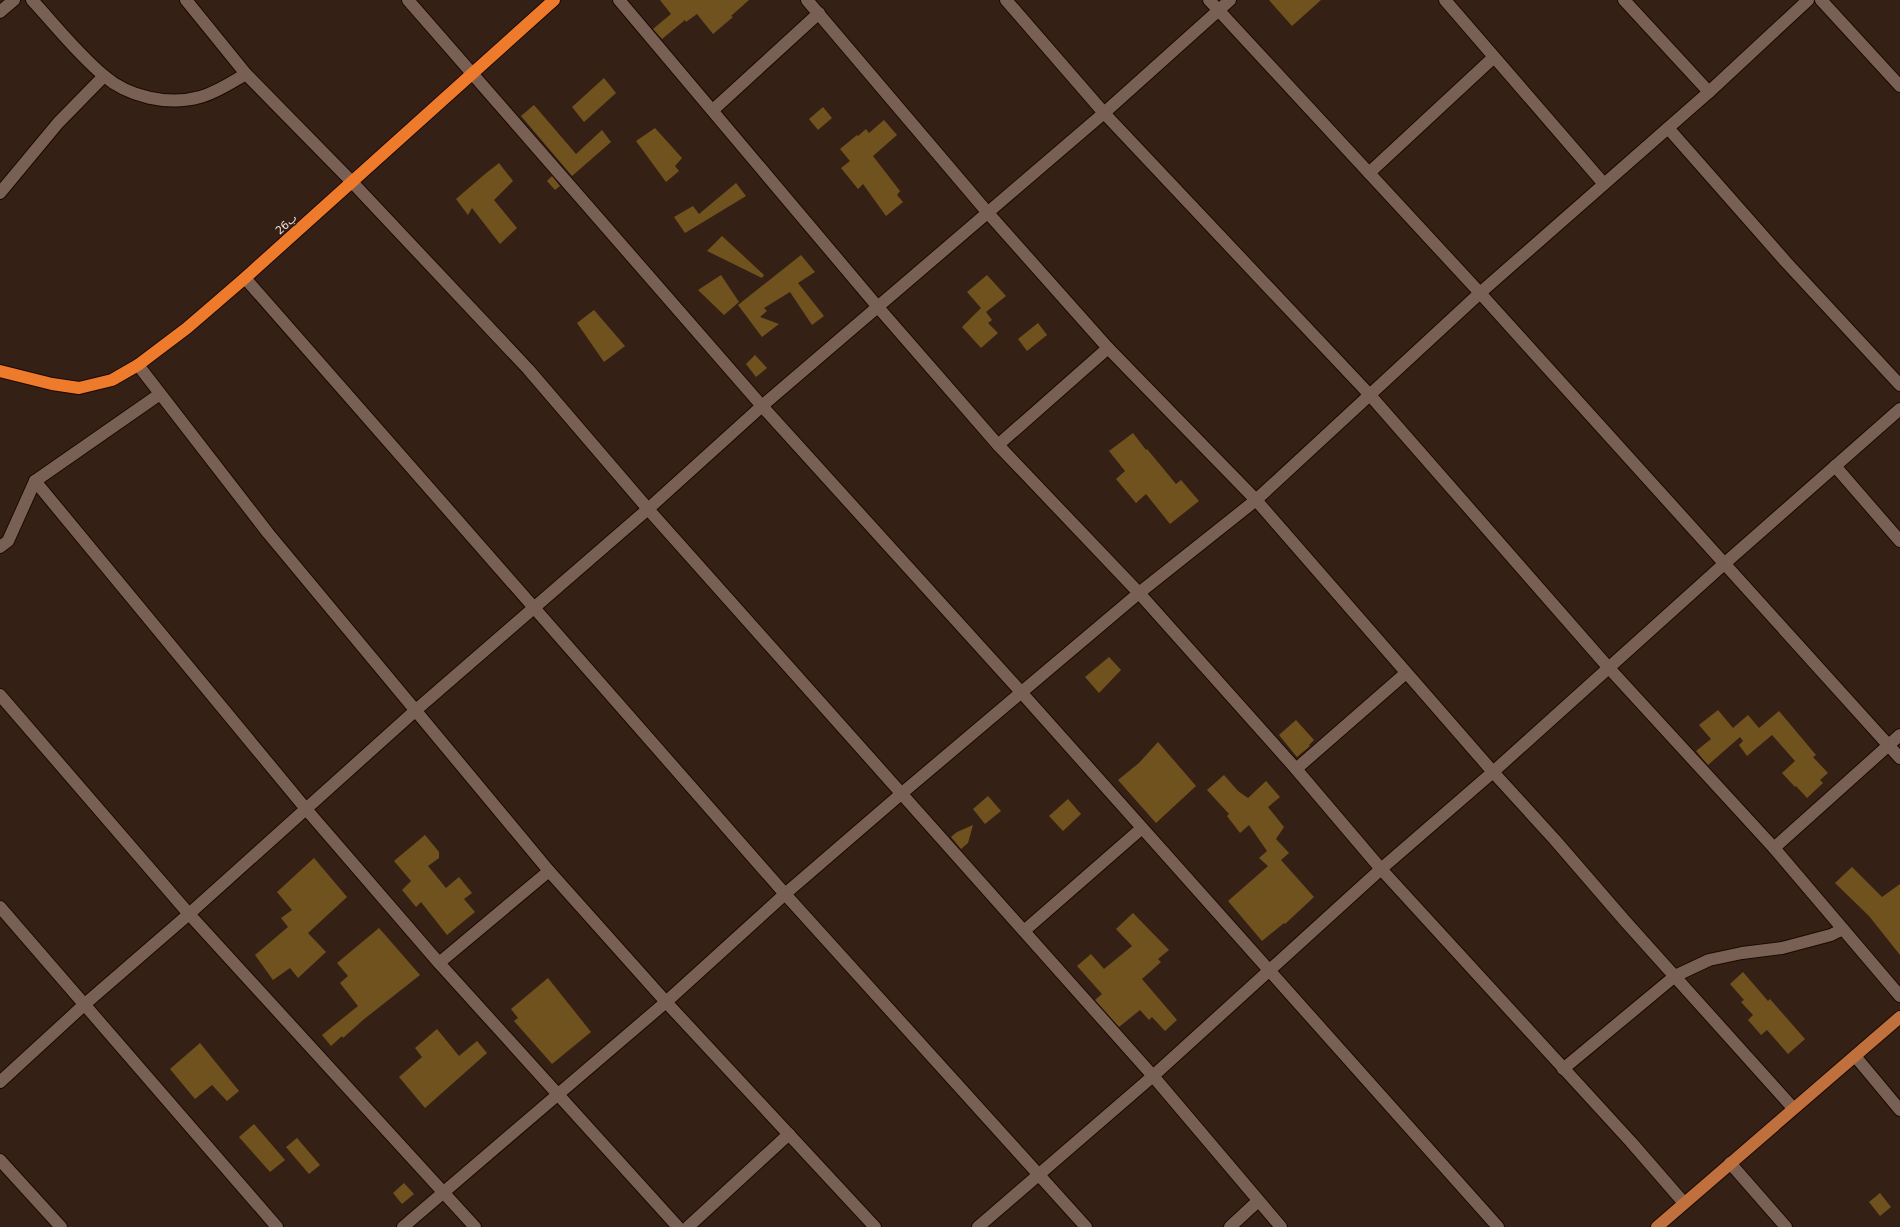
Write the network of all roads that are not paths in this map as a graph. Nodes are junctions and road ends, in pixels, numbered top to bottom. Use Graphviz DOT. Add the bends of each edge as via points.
graph roads {
  1 [pos="14,0"];
  2 [pos="186,0"];
  3 [pos="408,0"];
  4 [pos="554,0"];
  5 [pos="619,0"];
  6 [pos="807,0"];
  7 [pos="1006,0"];
  8 [pos="1209,0"];
  9 [pos="1230,0"];
  10 [pos="1445,0"];
  11 [pos="1624,0"];
  12 [pos="1808,0"];
  13 [pos="1821,0"];
  14 [pos="35,1"];
  15 [pos="1218,10"];
  16 [pos="0,12"];
  17 [pos="819,13"];
  18 [pos="1494,56"];
  19 [pos="246,74"];
  20 [pos="474,74"];
  21 [pos="104,76"];
  22 [pos="1900,86"];
  23 [pos="1709,92"];
  24 [pos="713,110"];
  25 [pos="1104,113"];
  26 [pos="1668,128"];
  27 [pos="1369,173"];
  28 [pos="352,182"];
  29 [pos="1604,184"];
  30 [pos="0,193"];
  31 [pos="988,213"];
  32 [pos="245,278"];
  33 [pos="1480,293"];
  34 [pos="877,306"];
  35 [pos="1108,348"];
  36 [pos="138,365"];
  37 [pos="0,371"];
  38 [pos="1900,385"];
  39 [pos="160,394"];
  40 [pos="1369,394"];
  41 [pos="762,406"];
  42 [pos="1900,409"];
  43 [pos="998,445"];
  44 [pos="1835,466"];
  45 [pos="35,481"];
  46 [pos="1256,500"];
  47 [pos="648,509"];
  48 [pos="1900,542"];
  49 [pos="0,547"];
  50 [pos="1724,564"];
  51 [pos="1139,593"];
  52 [pos="535,608"];
  53 [pos="1608,667"];
  54 [pos="1406,673"];
  55 [pos="1021,692"];
  56 [pos="0,695"];
  57 [pos="416,710"];
  58 [pos="1900,735"];
  59 [pos="1888,745"];
  60 [pos="1900,758"];
  61 [pos="1296,768"];
  62 [pos="1492,772"];
  63 [pos="901,794"];
  64 [pos="306,809"];
  65 [pos="1142,828"];
  66 [pos="1774,848"];
  67 [pos="1381,869"];
  68 [pos="549,871"];
  69 [pos="786,894"];
  70 [pos="0,907"];
  71 [pos="189,914"];
  72 [pos="1843,929"];
  73 [pos="1024,931"];
  74 [pos="440,963"];
  75 [pos="1269,970"];
  76 [pos="1675,976"];
  77 [pos="1900,996"];
  78 [pos="666,1002"];
  79 [pos="85,1004"];
  80 [pos="1900,1017"];
  81 [pos="1855,1056"];
  82 [pos="1563,1069"];
  83 [pos="1153,1076"];
  84 [pos="0,1082"];
  85 [pos="556,1095"];
  86 [pos="1793,1108"];
  87 [pos="1900,1110"];
  88 [pos="789,1134"];
  89 [pos="0,1160"];
  90 [pos="1730,1163"];
  91 [pos="1038,1176"];
  92 [pos="443,1192"];
  93 [pos="1258,1201"];
  94 [pos="1684,1203"];
  95 [pos="61,1227"];
  96 [pos="277,1227"];
  97 [pos="403,1227"];
  98 [pos="475,1227"];
  99 [pos="678,1227"];
  100 [pos="688,1227"];
  101 [pos="875,1227"];
  102 [pos="978,1227"];
  103 [pos="1086,1227"];
  104 [pos="1230,1227"];
  105 [pos="1281,1227"];
  106 [pos="1498,1227"];
  107 [pos="1657,1227"];
  108 [pos="1786,1227"];
  1 -- 16 [label="street"];
  2 -- 19 [label="street"];
  3 -- 20 [label="street"];
  4 -- 20 [label="highway, 26ب"];
  5 -- 24 [label="street"];
  6 -- 17 [label="street"];
  7 -- 25 [label="street"];
  8 -- 15 [label="street"];
  9 -- 15 [label="street"];
  10 -- 18 [label="street"];
  11 -- 23 [label="street"];
  12 -- 23 [label="street"];
  13 -- 22 [label="street"];
  14 -- 21 [label="street"];
  15 -- 25 [label="street"];
  15 -- 27 [label="street"];
  17 -- 24 [label="street"];
  17 -- 31 [label="street"];
  18 -- 27 [label="street"];
  18 -- 29 [label="street"];
  19 -- 21 [label="street" via="202,97 181,102 157,100 128,90"];
  19 -- 28 [label="street"];
  20 -- 28 [label="highway, 26ب"];
  20 -- 41 [label="street"];
  21 -- 30 [label="street" via="58,123"];
  23 -- 26 [label="street"];
  24 -- 34 [label="street"];
  25 -- 31 [label="street"];
  25 -- 40 [label="street"];
  26 -- 29 [label="street"];
  26 -- 38 [label="street" via="1786,262"];
  27 -- 33 [label="street"];
  28 -- 32 [label="highway, 26ب"];
  28 -- 47 [label="street" via="528,369"];
  29 -- 33 [label="street"];
  31 -- 34 [label="street"];
  31 -- 35 [label="street"];
  32 -- 36 [label="highway, 26ب" via="187,328"];
  32 -- 52 [label="street"];
  33 -- 40 [label="street"];
  33 -- 50 [label="street"];
  34 -- 41 [label="street"];
  34 -- 43 [label="street"];
  35 -- 43 [label="street"];
  35 -- 46 [label="street"];
  36 -- 37 [label="highway, 26ب" via="112,380 79,388"];
  36 -- 39 [label="street"];
  39 -- 45 [label="street"];
  39 -- 57 [label="street" via="268,532"];
  40 -- 46 [label="street"];
  40 -- 53 [label="street"];
  41 -- 47 [label="street"];
  41 -- 55 [label="street"];
  42 -- 44 [label="street"];
  43 -- 51 [label="street"];
  44 -- 48 [label="street"];
  44 -- 50 [label="street"];
  45 -- 49 [label="street" via="8,540"];
  45 -- 64 [label="street"];
  46 -- 51 [label="street"];
  46 -- 54 [label="street"];
  47 -- 52 [label="street"];
  47 -- 63 [label="street"];
  50 -- 53 [label="street"];
  50 -- 59 [label="street"];
  51 -- 55 [label="street"];
  51 -- 61 [label="street"];
  52 -- 57 [label="street"];
  52 -- 69 [label="street"];
  53 -- 62 [label="street"];
  53 -- 66 [label="street"];
  54 -- 61 [label="street"];
  54 -- 62 [label="street"];
  55 -- 63 [label="street"];
  55 -- 65 [label="street"];
  56 -- 71 [label="street"];
  57 -- 64 [label="street"];
  57 -- 68 [label="street"];
  58 -- 59 [label="street"];
  59 -- 60 [label="street"];
  59 -- 66 [label="street"];
  61 -- 67 [label="street"];
  62 -- 67 [label="street"];
  62 -- 76 [label="street" via="1556,840"];
  63 -- 69 [label="street"];
  63 -- 73 [label="street"];
  64 -- 71 [label="street"];
  64 -- 74 [label="street"];
  65 -- 73 [label="street"];
  65 -- 75 [label="street"];
  66 -- 72 [label="street"];
  67 -- 75 [label="street"];
  67 -- 82 [label="street"];
  68 -- 74 [label="street"];
  68 -- 78 [label="street"];
  69 -- 78 [label="street"];
  69 -- 91 [label="street"];
  70 -- 79 [label="street"];
  71 -- 79 [label="street"];
  71 -- 92 [label="street"];
  72 -- 76 [label="street" via="1782,948 1709,960"];
  72 -- 77 [label="street"];
  73 -- 83 [label="street"];
  74 -- 85 [label="street"];
  75 -- 83 [label="street"];
  75 -- 106 [label="street"];
  76 -- 82 [label="street"];
  76 -- 86 [label="street"];
  78 -- 85 [label="street"];
  78 -- 88 [label="street"];
  79 -- 84 [label="street"];
  79 -- 96 [label="street"];
  80 -- 81 [label="main road"];
  81 -- 86 [label="main road"];
  81 -- 87 [label="street"];
  82 -- 94 [label="street"];
  83 -- 91 [label="street"];
  83 -- 93 [label="street"];
  85 -- 92 [label="street"];
  85 -- 99 [label="street"];
  86 -- 90 [label="main road"];
  88 -- 100 [label="street"];
  88 -- 101 [label="street"];
  89 -- 95 [label="street"];
  90 -- 94 [label="main road"];
  90 -- 108 [label="street"];
  91 -- 102 [label="street"];
  91 -- 103 [label="street"];
  92 -- 97 [label="street"];
  92 -- 98 [label="street"];
  93 -- 104 [label="street"];
  93 -- 105 [label="street"];
  94 -- 107 [label="main road"];
}
